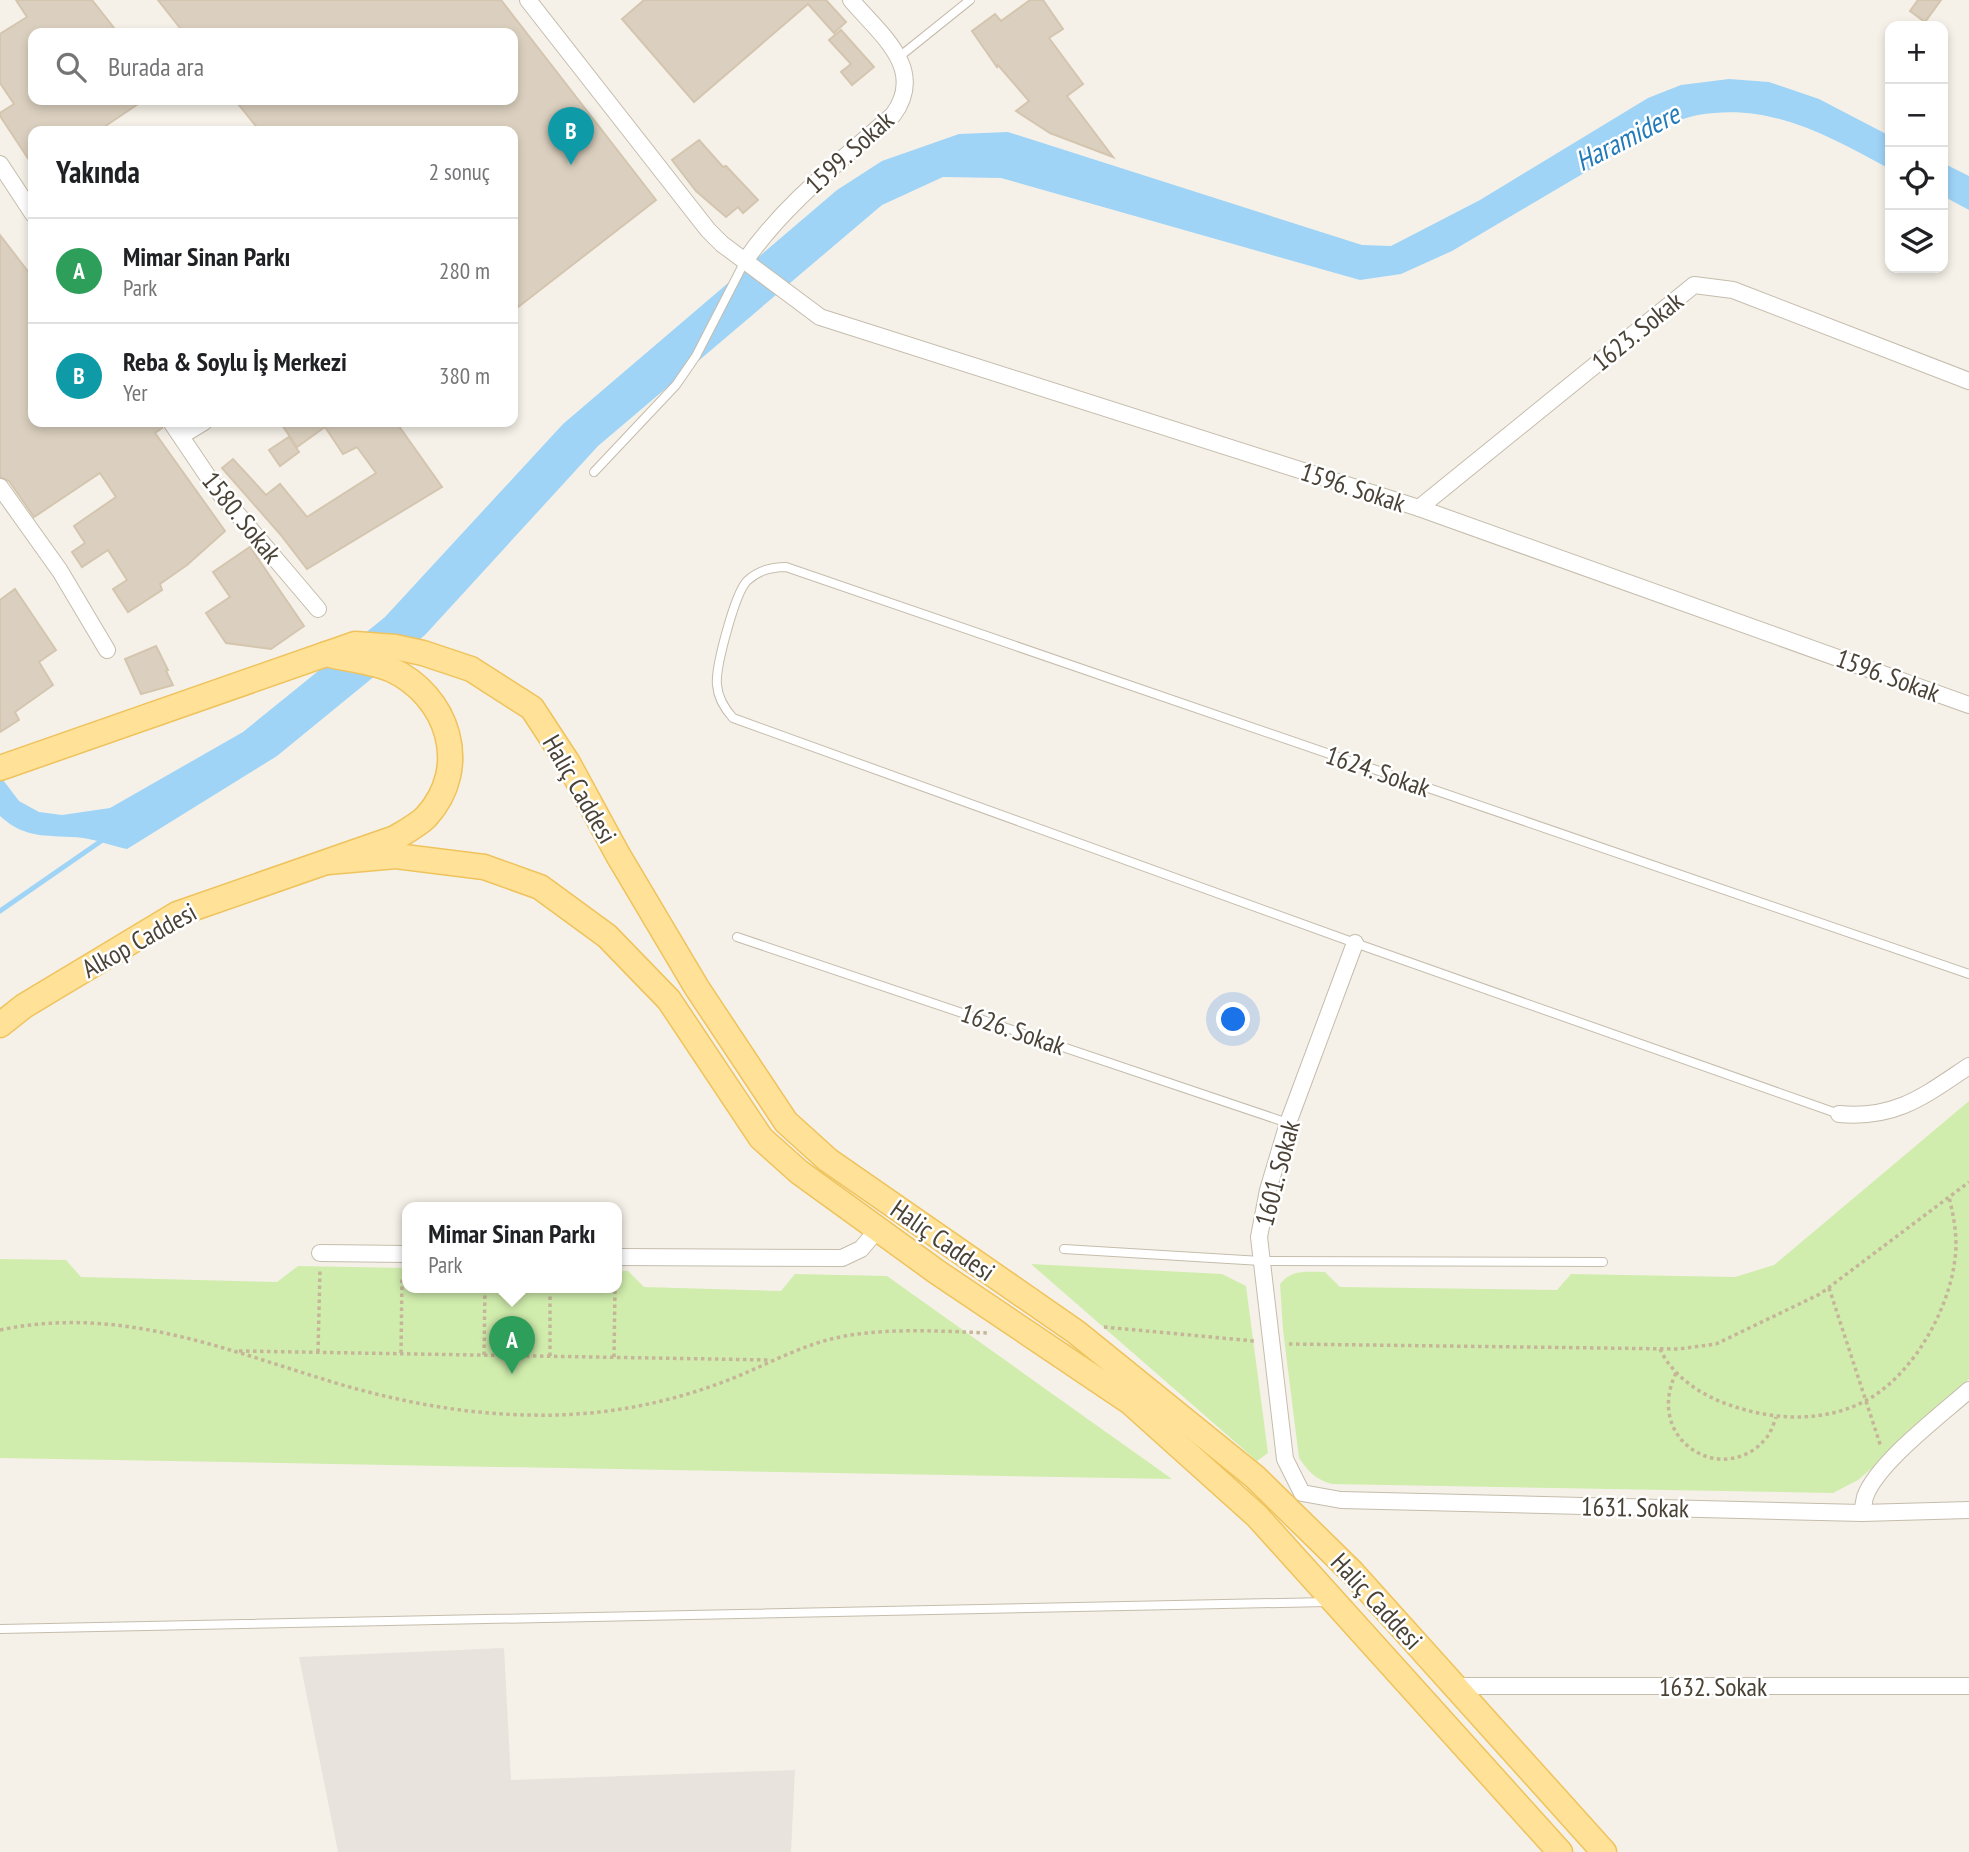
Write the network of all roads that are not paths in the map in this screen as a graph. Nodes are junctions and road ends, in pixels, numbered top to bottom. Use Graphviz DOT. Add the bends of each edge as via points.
graph roads {
  1 [pos="528,0"];
  2 [pos="851,0"];
  3 [pos="970,0"];
  4 [pos="899,57"];
  5 [pos="0,164"];
  6 [pos="28,206"];
  7 [pos="745,261"];
  8 [pos="1969,381"];
  9 [pos="175,427"];
  10 [pos="196,427"];
  11 [pos="181,436"];
  12 [pos="594,472"];
  13 [pos="0,487"];
  14 [pos="1419,508"];
  15 [pos="318,609"];
  16 [pos="107,650"];
  17 [pos="326,654"];
  18 [pos="1969,705"];
  19 [pos="0,768"];
  20 [pos="328,862"];
  21 [pos="737,937"];
  22 [pos="1355,943"];
  23 [pos="1969,975"];
  24 [pos="0,1025"];
  25 [pos="1969,1066"];
  26 [pos="1839,1114"];
  27 [pos="1288,1123"];
  28 [pos="878,1229"];
  29 [pos="1064,1249"];
  30 [pos="320,1253"];
  31 [pos="402,1254"];
  32 [pos="622,1257"];
  33 [pos="1261,1261"];
  34 [pos="1603,1262"];
  35 [pos="1969,1390"];
  36 [pos="1298,1504"];
  37 [pos="1969,1510"];
  38 [pos="1862,1513"];
  39 [pos="1277,1539"];
  40 [pos="1334,1602"];
  41 [pos="0,1629"];
  42 [pos="1456,1686"];
  43 [pos="1969,1686"];
  44 [pos="1560,1852"];
  45 [pos="1604,1852"];
  1 -- 7 [label="street, 1596. Sokak" via="708,230"];
  2 -- 4 [label="street"];
  3 -- 4 [label="lane"];
  4 -- 7 [label="street, 1599. Sokak" via="905,92 893,115 768,228"];
  5 -- 6 [label="street"];
  7 -- 12 [label="lane" via="676,385"];
  7 -- 14 [label="street, 1596. Sokak" via="820,317"];
  8 -- 14 [label="street, 1623. Sokak" via="1733,290 1694,285"];
  9 -- 11 [label="street, 1580. Sokak"];
  10 -- 11 [label="street"];
  11 -- 15 [label="street, 1580. Sokak" via="217,491"];
  13 -- 16 [label="street" via="60,571"];
  14 -- 18 [label="street, 1596. Sokak"];
  17 -- 19 [label="main road"];
  17 -- 20 [label="main road" via="389,669 425,692 451,746 452,767 426,817 395,838"];
  17 -- 36 [label="main road, Haliç Caddesi" via="355,644 423,653 471,669 532,708 696,988 786,1122 828,1160 1086,1340 1255,1477"];
  20 -- 24 [label="main road, Alkop Caddesi" via="177,914"];
  20 -- 28 [label="main road, Haliç Caddesi" via="396,856 484,867 540,887 607,936 669,1000 761,1138 799,1172"];
  21 -- 27 [label="lane, 1626. Sokak"];
  22 -- 23 [label="lane, 1624. Sokak" via="733,718 720,699 717,679 741,587 764,569 786,567"];
  22 -- 26 [label="lane"];
  22 -- 27 [label="street, 1601. Sokak"];
  25 -- 26 [label="street" via="1923,1097 1882,1114"];
  27 -- 33 [label="street, 1601. Sokak" via="1262,1216"];
  28 -- 32 [label="street" via="861,1249 831,1260"];
  28 -- 39 [label="main road, Haliç Caddesi" via="1130,1402"];
  29 -- 33 [label="lane"];
  30 -- 31 [label="street"];
  33 -- 34 [label="lane"];
  33 -- 36 [label="street, 1601. Sokak" via="1285,1460"];
  35 -- 38 [label="street" via="1873,1482"];
  36 -- 38 [label="street, 1631. Sokak" via="1341,1500"];
  36 -- 39 [label="main road"];
  36 -- 42 [label="main road, Haliç Caddesi" via="1352,1573"];
  37 -- 38 [label="street, 1631. Sokak"];
  39 -- 40 [label="main road, Haliç Caddesi"];
  40 -- 41 [label="lane"];
  40 -- 44 [label="main road, Haliç Caddesi"];
  42 -- 43 [label="street, 1632. Sokak"];
  42 -- 45 [label="main road, Haliç Caddesi"];
}
